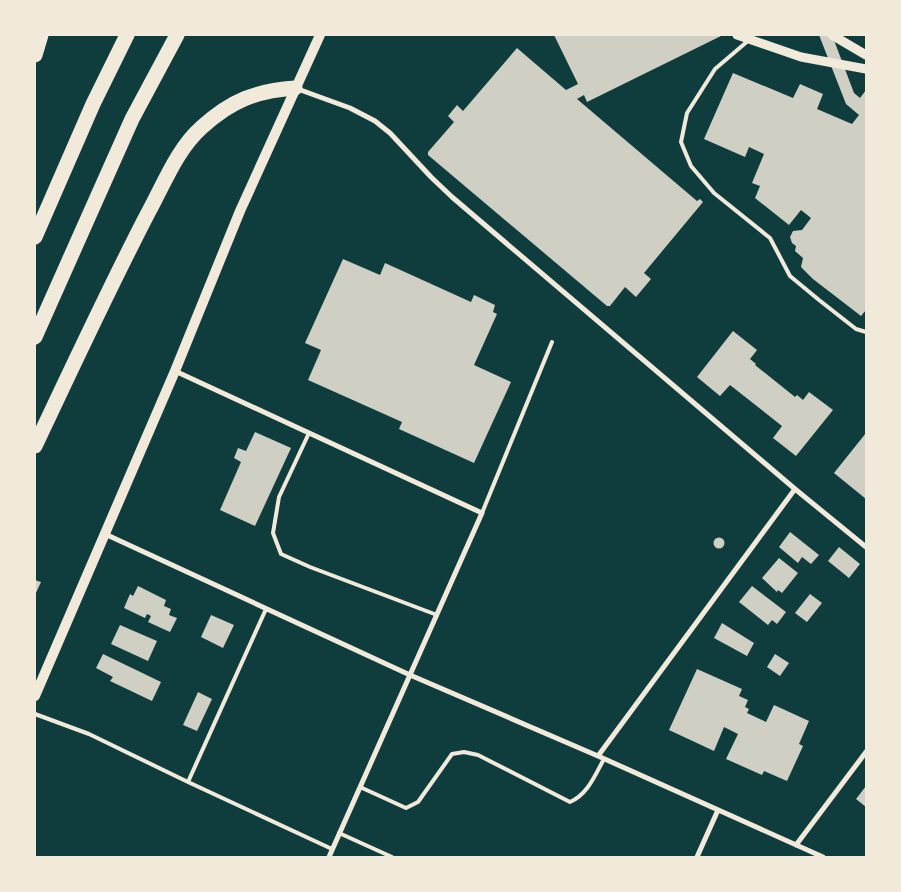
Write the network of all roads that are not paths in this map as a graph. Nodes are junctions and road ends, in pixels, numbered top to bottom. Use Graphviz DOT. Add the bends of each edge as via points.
graph roads {
  1 [pos="41,35"];
  2 [pos="118,35"];
  3 [pos="127,35"];
  4 [pos="178,35"];
  5 [pos="186,35"];
  6 [pos="321,35"];
  7 [pos="737,35"];
  8 [pos="832,35"];
  9 [pos="750,39"];
  10 [pos="35,55"];
  11 [pos="866,55"];
  12 [pos="866,69"];
  13 [pos="295,88"];
  14 [pos="132,119"];
  15 [pos="35,232"];
  16 [pos="35,237"];
  17 [pos="866,332"];
  18 [pos="35,337"];
  19 [pos="552,342"];
  20 [pos="175,371"];
  21 [pos="309,433"];
  22 [pos="35,446"];
  23 [pos="795,489"];
  24 [pos="482,513"];
  25 [pos="105,534"];
  26 [pos="866,547"];
  27 [pos="266,609"];
  28 [pos="437,615"];
  29 [pos="410,675"];
  30 [pos="35,696"];
  31 [pos="35,714"];
  32 [pos="866,752"];
  33 [pos="598,756"];
  34 [pos="604,759"];
  35 [pos="188,782"];
  36 [pos="360,787"];
  37 [pos="718,810"];
  38 [pos="339,833"];
  39 [pos="796,845"];
  40 [pos="332,849"];
  41 [pos="329,857"];
  42 [pos="392,857"];
  43 [pos="697,857"];
  44 [pos="823,857"];
  1 -- 10 [label="highway"];
  2 -- 15 [label="highway" via="85,106"];
  3 -- 16 [label="highway"];
  4 -- 14 [label="highway"];
  5 -- 14 [label="highway"];
  6 -- 13 [label="main road"];
  7 -- 9 [label="street"];
  8 -- 11 [label="street"];
  9 -- 12 [label="street" via="812,59"];
  9 -- 17 [label="lane" via="715,69 687,114 681,142 691,166 714,193 770,238 790,276 856,329"];
  13 -- 20 [label="main road" via="240,211"];
  13 -- 22 [label="highway" via="269,90 246,97 213,118 190,139 122,263"];
  13 -- 23 [label="street" via="375,120 452,197"];
  14 -- 18 [label="highway"];
  19 -- 24 [label="lane"];
  20 -- 21 [label="street"];
  20 -- 25 [label="main road"];
  21 -- 24 [label="street"];
  21 -- 28 [label="lane" via="279,497 273,533 281,554"];
  23 -- 26 [label="street"];
  23 -- 33 [label="street"];
  24 -- 28 [label="street"];
  25 -- 27 [label="street"];
  25 -- 30 [label="main road"];
  27 -- 29 [label="street"];
  27 -- 35 [label="lane"];
  28 -- 29 [label="street"];
  29 -- 33 [label="street"];
  29 -- 36 [label="street"];
  31 -- 35 [label="lane" via="89,734"];
  32 -- 39 [label="street"];
  33 -- 34 [label="street"];
  34 -- 36 [label="lane" via="580,798 570,802 478,755 464,752 452,754 418,802 406,808"];
  34 -- 37 [label="street"];
  35 -- 40 [label="lane"];
  36 -- 38 [label="street"];
  37 -- 39 [label="street"];
  37 -- 43 [label="street"];
  38 -- 40 [label="street"];
  38 -- 42 [label="lane"];
  39 -- 44 [label="street"];
  40 -- 41 [label="street"];
}
